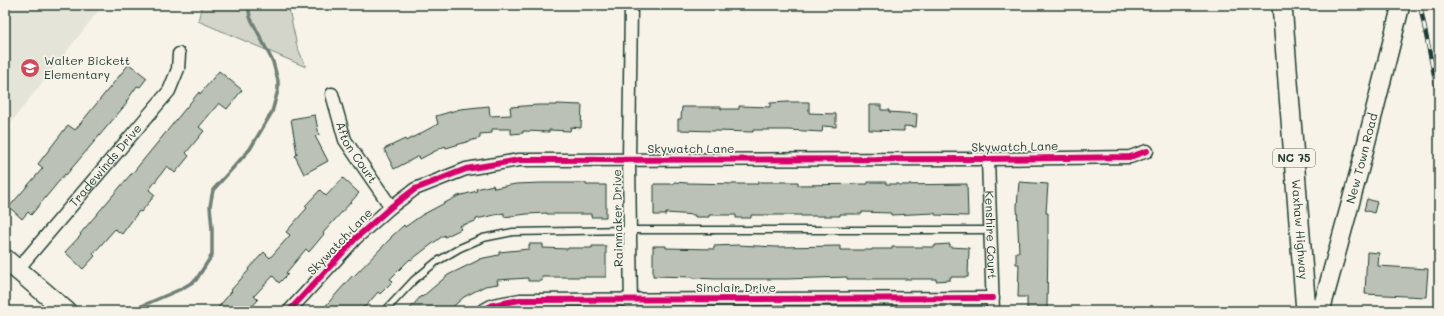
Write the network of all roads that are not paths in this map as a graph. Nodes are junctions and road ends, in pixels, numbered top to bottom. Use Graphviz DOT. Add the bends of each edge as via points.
graph roads {
  1 [pos="631,5"];
  2 [pos="1282,5"];
  3 [pos="1401,5"];
  4 [pos="179,54"];
  5 [pos="332,94"];
  6 [pos="1147,151"];
  7 [pos="988,159"];
  8 [pos="629,160"];
  9 [pos="391,207"];
  10 [pos="630,230"];
  11 [pos="990,230"];
  12 [pos="11,265"];
  13 [pos="992,298"];
  14 [pos="631,305"];
  15 [pos="66,311"];
  16 [pos="289,311"];
  17 [pos="385,311"];
  18 [pos="482,311"];
  19 [pos="993,311"];
  20 [pos="1306,311"];
  21 [pos="1321,311"];
  1 -- 8 [label="street, Rainmaker Drive"];
  2 -- 20 [label="main road, Waxhaw Highway / NC 75"];
  3 -- 21 [label="main road, New Town Road"];
  4 -- 12 [label="street, Tradewinds Drive" via="178,68 169,91"];
  5 -- 9 [label="street, Afton Court" via="345,140"];
  6 -- 7 [label="street, Skywatch Lane" via="1130,157"];
  7 -- 8 [label="street, Skywatch Lane"];
  7 -- 11 [label="street, Kenshire Court"];
  8 -- 9 [label="street, Skywatch Lane" via="519,160 466,169 415,189"];
  8 -- 10 [label="street, Rainmaker Drive"];
  9 -- 16 [label="street, Skywatch Lane" via="356,238"];
  10 -- 11 [label="lane"];
  10 -- 14 [label="street, Rainmaker Drive"];
  10 -- 17 [label="lane" via="513,232 483,238 436,262 414,280"];
  11 -- 13 [label="street, Kenshire Court"];
  12 -- 15 [label="main road"];
  13 -- 14 [label="street, Sinclair Drive"];
  13 -- 19 [label="street, Kenshire Court"];
  14 -- 18 [label="street, Sinclair Drive" via="520,300 493,305"];
}
